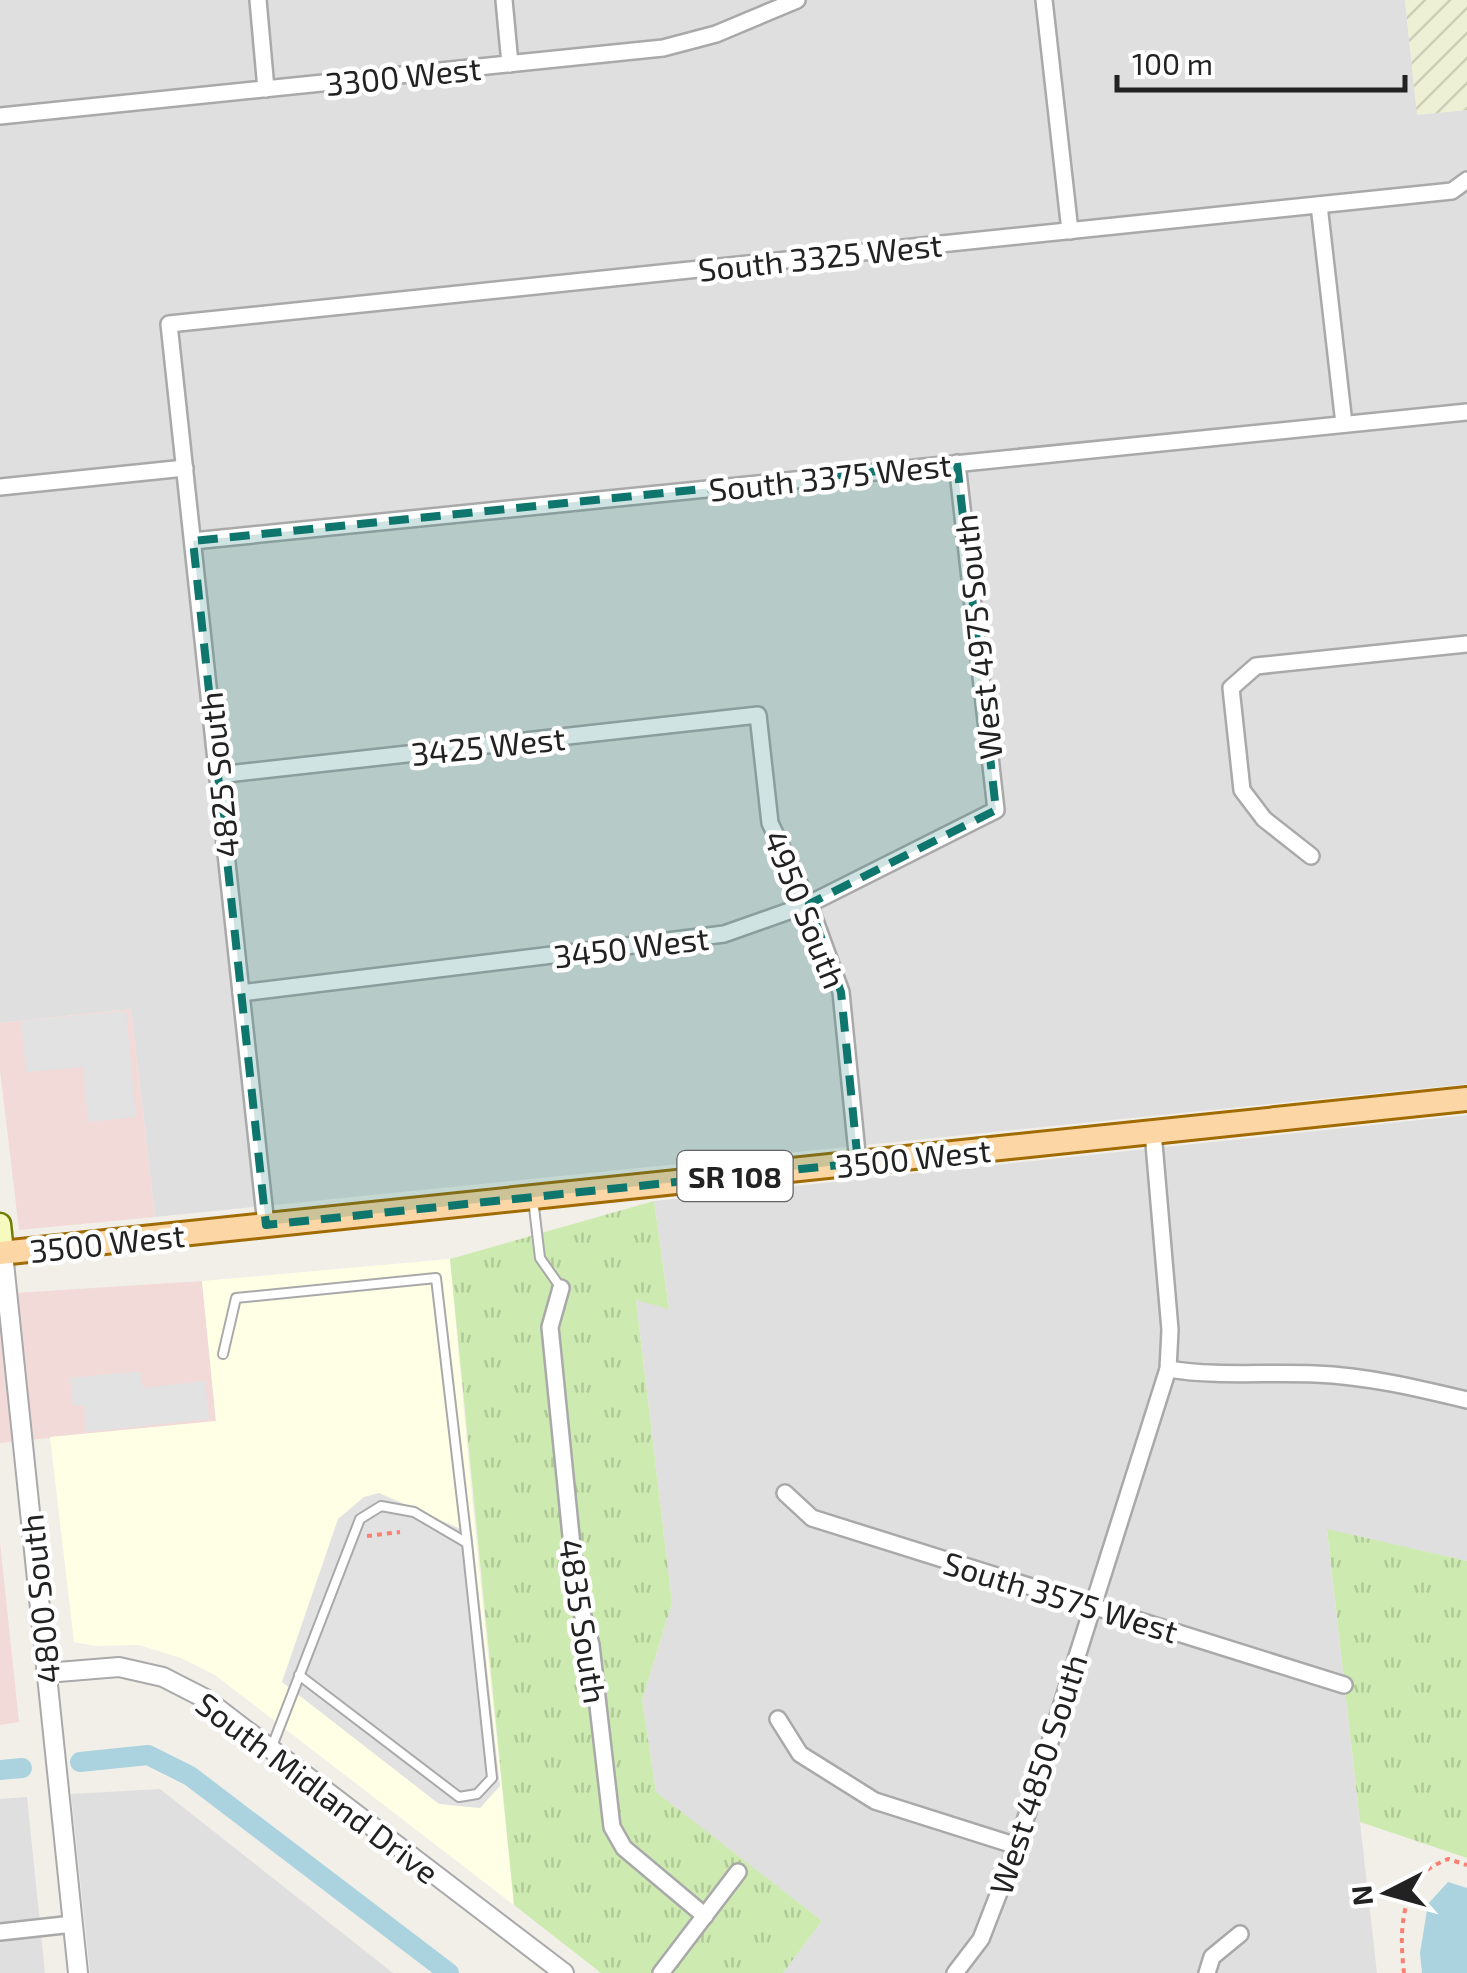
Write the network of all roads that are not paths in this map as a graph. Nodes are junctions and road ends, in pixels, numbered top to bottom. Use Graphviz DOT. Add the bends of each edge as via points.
graph roads {
  1 [pos="258,0"];
  2 [pos="504,0"];
  3 [pos="1044,0"];
  4 [pos="793,1"];
  5 [pos="510,64"];
  6 [pos="266,89"];
  7 [pos="0,116"];
  8 [pos="1467,180"];
  9 [pos="1319,205"];
  10 [pos="1070,231"];
  11 [pos="169,324"];
  12 [pos="1467,412"];
  13 [pos="1344,424"];
  14 [pos="957,463"];
  15 [pos="185,468"];
  16 [pos="0,487"];
  17 [pos="193,541"];
  18 [pos="1467,644"];
  19 [pos="758,714"];
  20 [pos="218,775"];
  21 [pos="996,810"];
  22 [pos="1311,856"];
  23 [pos="809,904"];
  24 [pos="241,993"];
  25 [pos="1467,1100"];
  26 [pos="1153,1132"];
  27 [pos="858,1163"];
  28 [pos="532,1197"];
  29 [pos="0,1224"];
  30 [pos="266,1225"];
  31 [pos="2,1253"];
  32 [pos="560,1288"];
  33 [pos="223,1354"];
  34 [pos="1168,1370"];
  35 [pos="1467,1400"];
  36 [pos="786,1493"];
  37 [pos="467,1543"];
  38 [pos="1092,1606"];
  39 [pos="46,1673"];
  40 [pos="299,1675"];
  41 [pos="1344,1685"];
  42 [pos="778,1719"];
  43 [pos="271,1749"];
  44 [pos="1016,1846"];
  45 [pos="738,1872"];
  46 [pos="705,1916"];
  47 [pos="72,1924"];
  48 [pos="0,1932"];
  49 [pos="1240,1934"];
  50 [pos="78,1973"];
  51 [pos="564,1973"];
  52 [pos="661,1973"];
  53 [pos="955,1973"];
  54 [pos="1207,1973"];
  1 -- 6 [label="street"];
  2 -- 5 [label="street"];
  3 -- 10 [label="street"];
  4 -- 5 [label="street, 3300 West" via="663,48"];
  5 -- 6 [label="street, 3300 West"];
  6 -- 7 [label="street, 3300 West"];
  8 -- 9 [label="street, South 3325 West" via="1452,191"];
  9 -- 10 [label="street, South 3325 West"];
  9 -- 13 [label="street"];
  10 -- 11 [label="street, South 3325 West"];
  11 -- 15 [label="street, 4825 South"];
  12 -- 13 [label="street, South 3375 West"];
  13 -- 14 [label="street, South 3375 West"];
  14 -- 17 [label="street, South 3375 West"];
  14 -- 21 [label="street, West 4975 South"];
  15 -- 16 [label="street"];
  15 -- 17 [label="street, 4825 South"];
  17 -- 20 [label="street, 4825 South"];
  18 -- 22 [label="street" via="1256,666 1231,688 1242,790 1264,820"];
  19 -- 20 [label="street, 3425 West"];
  19 -- 23 [label="street, 4950 South" via="770,824"];
  20 -- 24 [label="street, 4825 South"];
  21 -- 23 [label="street, 3450 West"];
  23 -- 24 [label="street, 3450 West" via="724,934"];
  23 -- 27 [label="street, 4950 South" via="841,992"];
  24 -- 30 [label="street, 4825 South"];
  25 -- 26 [label="main road, 3500 West / SR 108"];
  26 -- 27 [label="main road, 3500 West / SR 108"];
  26 -- 34 [label="street, West 4850 South"];
  27 -- 28 [label="main road, 3500 West / SR 108"];
  28 -- 30 [label="main road, 3500 West / SR 108"];
  28 -- 32 [label="lane" via="540,1258"];
  29 -- 31 [label="main road, 4800 South"];
  30 -- 31 [label="main road, 3500 West / SR 108"];
  31 -- 39 [label="street, 4800 South"];
  32 -- 46 [label="street, 4835 South" via="550,1327 572,1546 612,1827 624,1848"];
  33 -- 37 [label="lane" via="236,1298 436,1278"];
  34 -- 35 [label="street" via="1382,1380"];
  34 -- 38 [label="street, West 4850 South"];
  36 -- 38 [label="street, South 3575 West" via="812,1518"];
  37 -- 40 [label="lane" via="414,1512 381,1506 360,1520"];
  37 -- 40 [label="lane" via="492,1778 477,1794 459,1797"];
  38 -- 41 [label="street, South 3575 West"];
  38 -- 44 [label="street, West 4850 South"];
  39 -- 43 [label="street, South Midland Drive" via="119,1667 163,1676"];
  39 -- 47 [label="street, 4800 South"];
  40 -- 43 [label="lane"];
  42 -- 44 [label="street" via="800,1754 875,1801"];
  43 -- 51 [label="street, South Midland Drive"];
  44 -- 53 [label="street, West 4850 South" via="981,1939"];
  45 -- 46 [label="street"];
  46 -- 52 [label="street"];
  47 -- 48 [label="street"];
  47 -- 50 [label="street, 4800 South"];
  49 -- 54 [label="street" via="1212,1957"];
}
